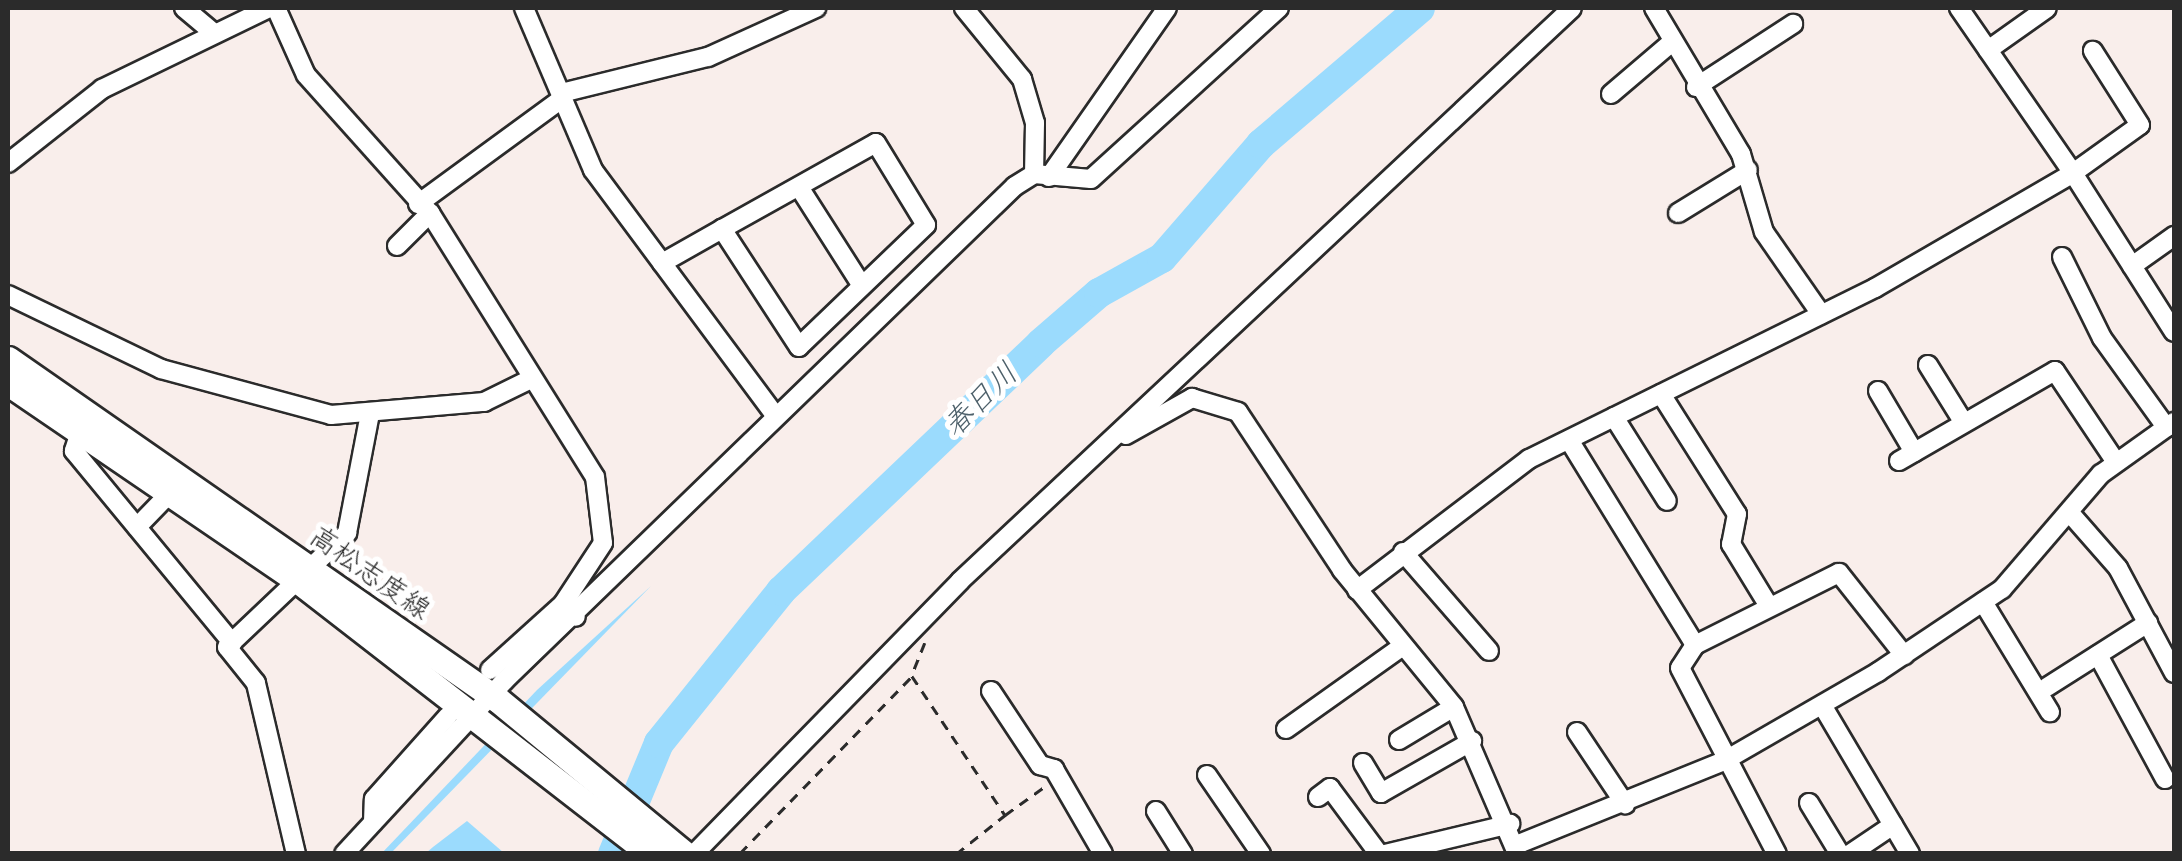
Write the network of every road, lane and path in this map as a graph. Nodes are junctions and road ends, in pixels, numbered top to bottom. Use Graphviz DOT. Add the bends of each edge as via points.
graph roads {
  1 [pos="184,8"];
  2 [pos="272,8"];
  3 [pos="524,8"];
  4 [pos="816,8"];
  5 [pos="964,8"];
  6 [pos="1167,8"];
  7 [pos="1278,8"];
  8 [pos="1582,8"];
  9 [pos="1959,8"];
  10 [pos="2047,8"];
  11 [pos="1660,10"];
  12 [pos="1565,14"];
  13 [pos="1793,24"];
  14 [pos="210,31"];
  15 [pos="1672,42"];
  16 [pos="1988,50"];
  17 [pos="2093,51"];
  18 [pos="1696,88"];
  19 [pos="1612,94"];
  20 [pos="562,96"];
  21 [pos="8,163"];
  22 [pos="1748,170"];
  23 [pos="2073,173"];
  24 [pos="1042,175"];
  25 [pos="798,187"];
  26 [pos="424,208"];
  27 [pos="1678,213"];
  28 [pos="722,229"];
  29 [pos="2174,236"];
  30 [pos="397,246"];
  31 [pos="2062,257"];
  32 [pos="662,263"];
  33 [pos="2132,266"];
  34 [pos="862,286"];
  35 [pos="8,296"];
  36 [pos="1821,314"];
  37 [pos="2174,332"];
  38 [pos="8,359"];
  39 [pos="1928,365"];
  40 [pos="530,379"];
  41 [pos="8,383"];
  42 [pos="1878,391"];
  43 [pos="1661,394"];
  44 [pos="370,414"];
  45 [pos="775,415"];
  46 [pos="1614,417"];
  47 [pos="1964,424"];
  48 [pos="2170,424"];
  49 [pos="80,432"];
  50 [pos="1568,440"];
  51 [pos="1102,448"];
  52 [pos="2116,462"];
  53 [pos="170,493"];
  54 [pos="1666,501"];
  55 [pos="2069,512"];
  56 [pos="136,527"];
  57 [pos="1403,552"];
  58 [pos="308,576"];
  59 [pos="1357,590"];
  60 [pos="1983,602"];
  61 [pos="1767,604"];
  62 [pos="569,610"];
  63 [pos="2148,624"];
  64 [pos="928,638"];
  65 [pos="232,643"];
  66 [pos="1694,645"];
  67 [pos="1403,646"];
  68 [pos="1489,651"];
  69 [pos="2098,654"];
  70 [pos="1904,655"];
  71 [pos="2174,673"];
  72 [pos="912,676"];
  73 [pos="2047,687"];
  74 [pos="991,691"];
  75 [pos="481,702"];
  76 [pos="1822,705"];
  77 [pos="1454,707"];
  78 [pos="2050,712"];
  79 [pos="1286,729"];
  80 [pos="1577,732"];
  81 [pos="1398,740"];
  82 [pos="1472,741"];
  83 [pos="1363,762"];
  84 [pos="1724,762"];
  85 [pos="1206,775"];
  86 [pos="1059,777"];
  87 [pos="2166,779"];
  88 [pos="1318,797"];
  89 [pos="1810,803"];
  90 [pos="1625,804"];
  91 [pos="1156,811"];
  92 [pos="1006,815"];
  93 [pos="1510,824"];
  94 [pos="1893,825"];
  95 [pos="1517,849"];
  96 [pos="687,852"];
  97 [pos="740,853"];
  98 [pos="296,854"];
  99 [pos="344,854"];
  100 [pos="652,854"];
  101 [pos="956,854"];
  102 [pos="1103,854"];
  103 [pos="1182,854"];
  104 [pos="1261,854"];
  105 [pos="1382,854"];
  106 [pos="1777,854"];
  107 [pos="1840,854"];
  108 [pos="1850,854"];
  109 [pos="1910,854"];
  1 -- 14 [label="street"];
  2 -- 14 [label="street"];
  2 -- 26 [label="street" via="306,75"];
  3 -- 20 [label="street"];
  4 -- 20 [label="street" via="708,57"];
  5 -- 24 [label="street" via="1022,79"];
  6 -- 24 [label="street"];
  7 -- 24 [label="street" via="1091,179"];
  8 -- 12 [label="street"];
  9 -- 16 [label="street"];
  10 -- 16 [label="street"];
  11 -- 15 [label="street"];
  12 -- 51 [label="street"];
  13 -- 18 [label="street"];
  14 -- 21 [label="street" via="40,129"];
  15 -- 18 [label="street"];
  15 -- 19 [label="street"];
  16 -- 23 [label="street"];
  17 -- 23 [label="street" via="2140,125"];
  18 -- 22 [label="street"];
  20 -- 26 [label="street"];
  20 -- 32 [label="street" via="593,170"];
  22 -- 27 [label="street"];
  22 -- 36 [label="street" via="1764,232"];
  23 -- 33 [label="street"];
  23 -- 36 [label="street"];
  24 -- 45 [label="street"];
  25 -- 28 [label="street"];
  25 -- 34 [label="street"];
  25 -- 34 [label="street" via="876,143 926,225"];
  26 -- 30 [label="street"];
  26 -- 40 [label="street"];
  28 -- 32 [label="street"];
  28 -- 34 [label="street" via="798,347"];
  29 -- 33 [label="street"];
  31 -- 48 [label="street" via="2102,338"];
  32 -- 45 [label="street"];
  33 -- 37 [label="street"];
  35 -- 44 [label="street" via="226,392"];
  36 -- 43 [label="street"];
  38 -- 58 [label="main road, 高松志度線"];
  39 -- 47 [label="street"];
  40 -- 44 [label="street" via="484,402"];
  40 -- 62 [label="street" via="596,478 603,543"];
  41 -- 49 [label="main road, 高松志度線"];
  42 -- 47 [label="street" via="1906,457"];
  43 -- 46 [label="street"];
  43 -- 61 [label="street" via="1736,514 1731,544"];
  44 -- 58 [label="street" via="347,533"];
  45 -- 62 [label="street"];
  46 -- 50 [label="street"];
  46 -- 54 [label="street"];
  47 -- 52 [label="street" via="2055,371"];
  48 -- 52 [label="street"];
  49 -- 53 [label="main road, 高松志度線"];
  49 -- 56 [label="street" via="74,451"];
  50 -- 57 [label="street"];
  50 -- 66 [label="street"];
  51 -- 59 [label="street" via="1192,398 1238,412"];
  51 -- 96 [label="street"];
  52 -- 55 [label="street"];
  53 -- 56 [label="street"];
  53 -- 58 [label="main road, 高松志度線"];
  55 -- 60 [label="street"];
  55 -- 63 [label="street" via="2118,568"];
  56 -- 65 [label="street"];
  57 -- 59 [label="street"];
  57 -- 68 [label="street"];
  58 -- 65 [label="street"];
  58 -- 75 [label="main road, 高松志度線"];
  59 -- 67 [label="street"];
  60 -- 70 [label="street"];
  60 -- 78 [label="street"];
  61 -- 66 [label="street"];
  61 -- 70 [label="street" via="1838,572"];
  62 -- 75 [label="street"];
  63 -- 69 [label="street"];
  63 -- 71 [label="street"];
  64 -- 72 [label="path"];
  65 -- 98 [label="street" via="256,684"];
  66 -- 84 [label="street" via="1680,668"];
  67 -- 77 [label="street"];
  67 -- 79 [label="street" via="1341,700"];
  69 -- 73 [label="street"];
  69 -- 87 [label="street"];
  70 -- 76 [label="street"];
  72 -- 92 [label="path"];
  72 -- 97 [label="path"];
  74 -- 86 [label="street" via="1040,765"];
  75 -- 96 [label="main road, 高松志度線"];
  75 -- 99 [label="street"];
  75 -- 100 [label="main road, 高松志度線"];
  76 -- 84 [label="street"];
  76 -- 94 [label="street"];
  77 -- 81 [label="street"];
  77 -- 82 [label="street"];
  80 -- 90 [label="street"];
  82 -- 83 [label="street" via="1381,793"];
  82 -- 93 [label="street"];
  84 -- 90 [label="street"];
  84 -- 106 [label="street"];
  85 -- 104 [label="street"];
  86 -- 92 [label="path"];
  86 -- 102 [label="street"];
  88 -- 105 [label="street" via="1330,788"];
  89 -- 107 [label="street"];
  90 -- 95 [label="street"];
  91 -- 103 [label="street"];
  92 -- 101 [label="path"];
  93 -- 95 [label="street"];
  93 -- 105 [label="street"];
  94 -- 108 [label="street"];
  94 -- 109 [label="street"];
}
